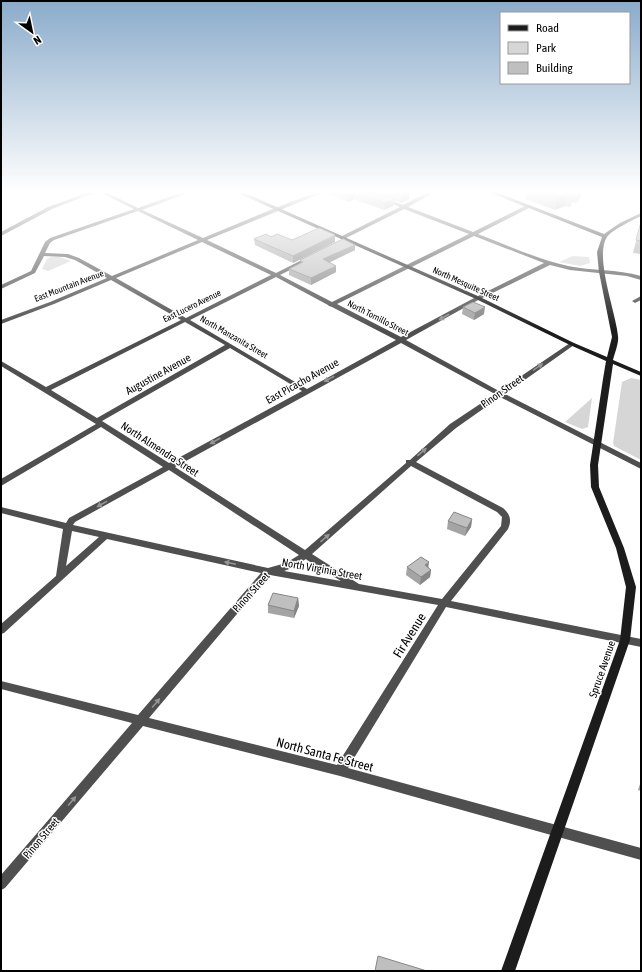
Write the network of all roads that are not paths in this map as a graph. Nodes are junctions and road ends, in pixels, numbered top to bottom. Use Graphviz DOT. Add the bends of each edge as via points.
graph roads {
  1 [pos="54,238"];
  2 [pos="199,238"];
  3 [pos="207,238"];
  4 [pos="340,238"];
  5 [pos="346,238"];
  6 [pos="463,238"];
  7 [pos="484,238"];
  8 [pos="604,238"];
  9 [pos="203,240"];
  10 [pos="343,240"];
  11 [pos="42,254"];
  12 [pos="318,254"];
  13 [pos="549,263"];
  14 [pos="406,267"];
  15 [pos="602,272"];
  16 [pos="276,275"];
  17 [pos="641,278"];
  18 [pos="112,279"];
  19 [pos="1,287"];
  20 [pos="478,298"];
  21 [pos="331,305"];
  22 [pos="184,320"];
  23 [pos="1,322"];
  24 [pos="401,340"];
  25 [pos="572,344"];
  26 [pos="230,346"];
  27 [pos="610,360"];
  28 [pos="1,364"];
  29 [pos="641,374"];
  30 [pos="47,390"];
  31 [pos="306,391"];
  32 [pos="498,393"];
  33 [pos="99,422"];
  34 [pos="597,444"];
  35 [pos="410,462"];
  36 [pos="641,466"];
  37 [pos="168,468"];
  38 [pos="1,483"];
  39 [pos="1,510"];
  40 [pos="68,527"];
  41 [pos="106,535"];
  42 [pos="305,555"];
  43 [pos="268,571"];
  44 [pos="60,577"];
  45 [pos="359,588"];
  46 [pos="444,603"];
  47 [pos="1,630"];
  48 [pos="625,640"];
  49 [pos="641,643"];
  50 [pos="1,685"];
  51 [pos="140,721"];
  52 [pos="340,771"];
  53 [pos="557,832"];
  54 [pos="641,854"];
  55 [pos="1,884"];
  56 [pos="508,971"];
  1 -- 11 [label="street" via="48,242"];
  2 -- 9 [label="street, North Tornillo Street"];
  3 -- 9 [label="street, East Mountain Avenue"];
  4 -- 10 [label="main road, North Mesquite Street"];
  5 -- 10 [label="street"];
  6 -- 14 [label="street"];
  7 -- 13 [label="street"];
  8 -- 15 [label="main road" via="600,252"];
  9 -- 16 [label="street, North Tornillo Street"];
  9 -- 18 [label="street, East Mountain Avenue"];
  10 -- 14 [label="main road, North Mesquite Street"];
  11 -- 18 [label="street, North Manzanita Street" via="72,256"];
  11 -- 19 [label="street" via="33,272"];
  12 -- 16 [label="street, East Lucero Avenue"];
  13 -- 15 [label="street"];
  13 -- 20 [label="street, East Picacho Avenue"];
  14 -- 20 [label="main road, North Mesquite Street"];
  14 -- 21 [label="street"];
  15 -- 17 [label="street"];
  15 -- 27 [label="main road, Spruce Avenue" via="615,337"];
  16 -- 21 [label="street, North Tornillo Street"];
  16 -- 22 [label="street, East Lucero Avenue"];
  18 -- 22 [label="street, North Manzanita Street"];
  18 -- 23 [label="street, East Mountain Avenue"];
  20 -- 24 [label="street, East Picacho Avenue, one-way"];
  20 -- 25 [label="main road, North Mesquite Street"];
  21 -- 24 [label="street, North Tornillo Street"];
  22 -- 26 [label="street, North Manzanita Street"];
  22 -- 30 [label="street, East Lucero Avenue"];
  24 -- 31 [label="street, East Picacho Avenue, one-way"];
  24 -- 32 [label="street, North Tornillo Street"];
  25 -- 27 [label="main road, North Mesquite Street"];
  32 -- 25 [label="street, Pinon Street, one-way"];
  26 -- 31 [label="street, North Manzanita Street"];
  26 -- 33 [label="street, Augustine Avenue"];
  27 -- 29 [label="main road, North Mesquite Street"];
  27 -- 34 [label="main road, Spruce Avenue"];
  28 -- 30 [label="street, North Almendra Street"];
  30 -- 33 [label="street, North Almendra Street"];
  31 -- 37 [label="street, East Picacho Avenue, one-way"];
  32 -- 34 [label="street, North Tornillo Street"];
  35 -- 32 [label="street, Pinon Street, one-way"];
  33 -- 37 [label="street, North Almendra Street"];
  33 -- 38 [label="street, Augustine Avenue"];
  34 -- 36 [label="street, North Tornillo Street"];
  34 -- 48 [label="main road, Spruce Avenue" via="594,465 595,487 620,548 631,587"];
  42 -- 35 [label="street, Pinon Street, one-way"];
  35 -- 46 [label="street, Fir Avenue" via="500,510 507,518 506,527"];
  37 -- 40 [label="street, East Picacho Avenue, one-way" via="72,520"];
  37 -- 42 [label="street, North Almendra Street"];
  39 -- 40 [label="street, North Virginia Street"];
  40 -- 41 [label="street, North Virginia Street"];
  40 -- 44 [label="street"];
  43 -- 41 [label="street, North Virginia Street, one-way"];
  41 -- 44 [label="street"];
  42 -- 43 [label="street, Pinon Street" via="289,566"];
  42 -- 45 [label="street, North Almendra Street"];
  43 -- 45 [label="street, North Virginia Street"];
  51 -- 43 [label="street, Pinon Street, one-way"];
  44 -- 47 [label="street"];
  45 -- 46 [label="street, North Virginia Street"];
  46 -- 48 [label="street, North Virginia Street"];
  46 -- 52 [label="street, Fir Avenue"];
  48 -- 49 [label="street, North Virginia Street"];
  48 -- 53 [label="main road, Spruce Avenue"];
  50 -- 51 [label="street, North Santa Fe Street"];
  51 -- 52 [label="street, North Santa Fe Street"];
  55 -- 51 [label="street, Pinon Street, one-way"];
  52 -- 53 [label="street, North Santa Fe Street"];
  53 -- 54 [label="street, North Santa Fe Street"];
  53 -- 56 [label="main road, Spruce Avenue"];
}
